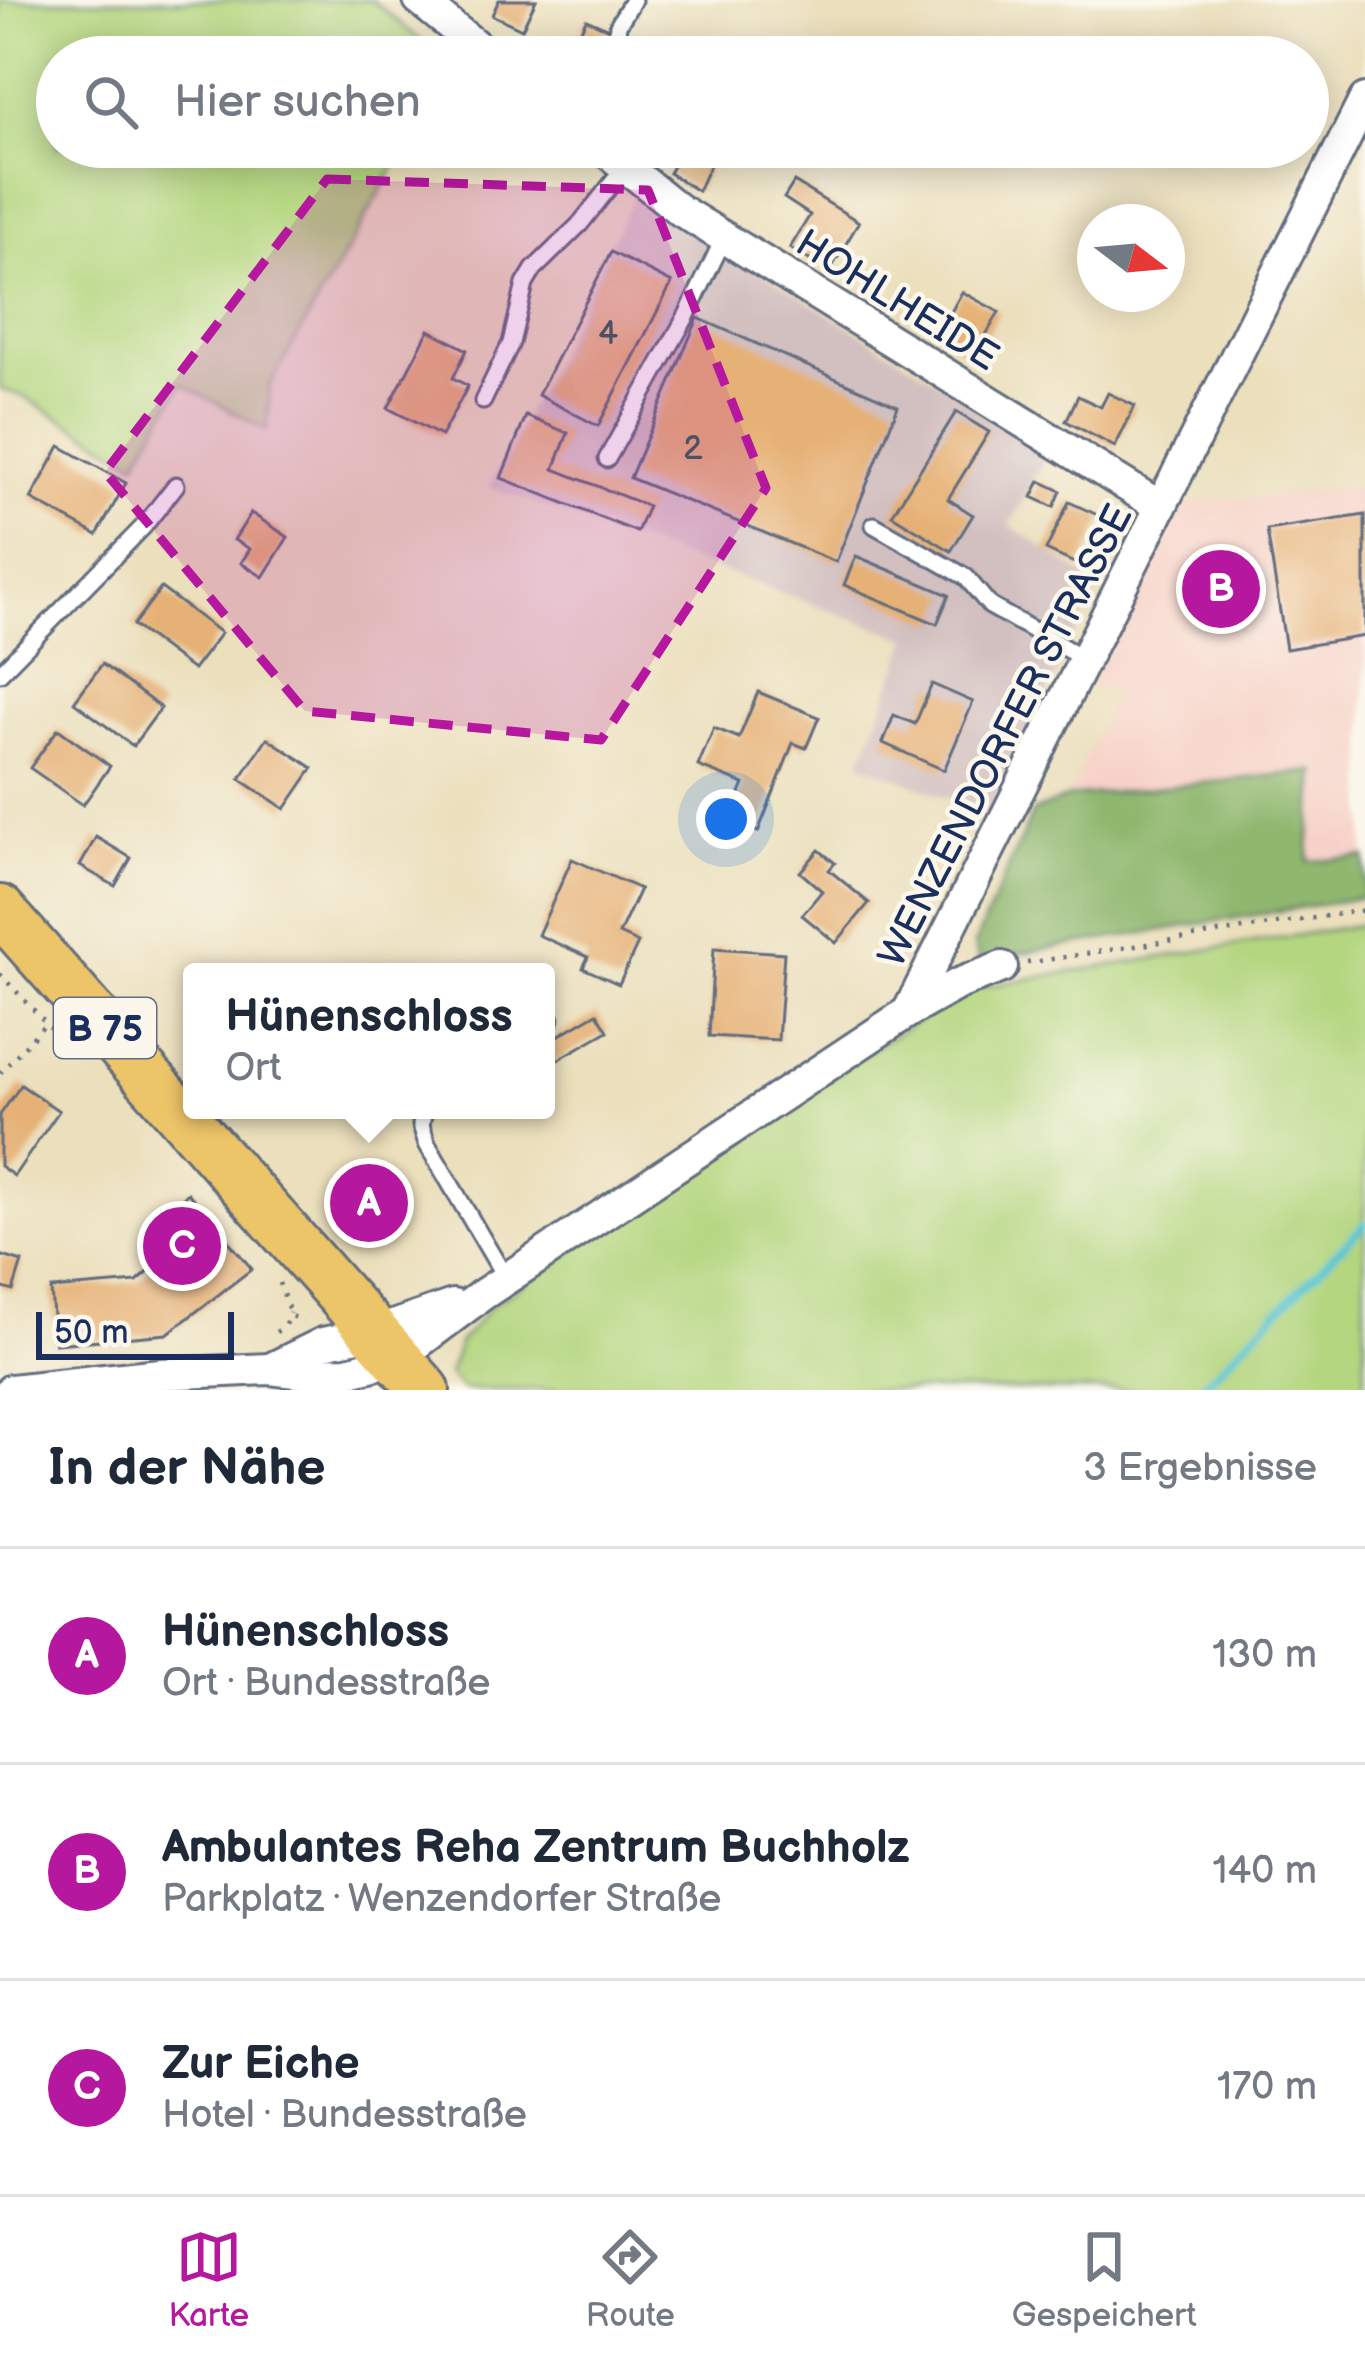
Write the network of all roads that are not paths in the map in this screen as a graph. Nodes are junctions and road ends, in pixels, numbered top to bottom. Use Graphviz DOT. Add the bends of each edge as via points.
graph roads {
  1 [pos="419,0"];
  2 [pos="633,0"];
  3 [pos="464,36"];
  4 [pos="617,36"];
  5 [pos="1365,99"];
  6 [pos="608,168"];
  7 [pos="627,168"];
  8 [pos="724,238"];
  9 [pos="482,401"];
  10 [pos="607,459"];
  11 [pos="176,485"];
  12 [pos="1161,508"];
  13 [pos="874,525"];
  14 [pos="1086,660"];
  15 [pos="0,673"];
  16 [pos="0,910"];
  17 [pos="1014,965"];
  18 [pos="908,1012"];
  19 [pos="183,1116"];
  20 [pos="186,1119"];
  21 [pos="423,1119"];
  22 [pos="494,1287"];
  23 [pos="398,1360"];
  24 [pos="99,1384"];
  25 [pos="11,1390"];
  1 -- 3 [label="street"];
  2 -- 4 [label="lane"];
  5 -- 12 [label="street, WENZENDORFER STRASSE"];
  6 -- 9 [label="lane" via="580,224 534,269 511,344"];
  7 -- 8 [label="street, HOHLHEIDE"];
  8 -- 10 [label="lane"];
  8 -- 12 [label="street, HOHLHEIDE"];
  11 -- 15 [label="lane"];
  12 -- 14 [label="street, WENZENDORFER STRASSE"];
  13 -- 14 [label="lane" via="966,578 990,606"];
  14 -- 18 [label="street, WENZENDORFER STRASSE"];
  16 -- 19 [label="main road, B 75"];
  17 -- 18 [label="street"];
  18 -- 22 [label="street, WENZENDORFER STRASSE"];
  20 -- 23 [label="main road, B 75"];
  21 -- 22 [label="lane"];
  22 -- 23 [label="street, WENZENDORFER STRASSE"];
  23 -- 24 [label="street" via="346,1372 271,1369"];
  24 -- 25 [label="street"];
}
